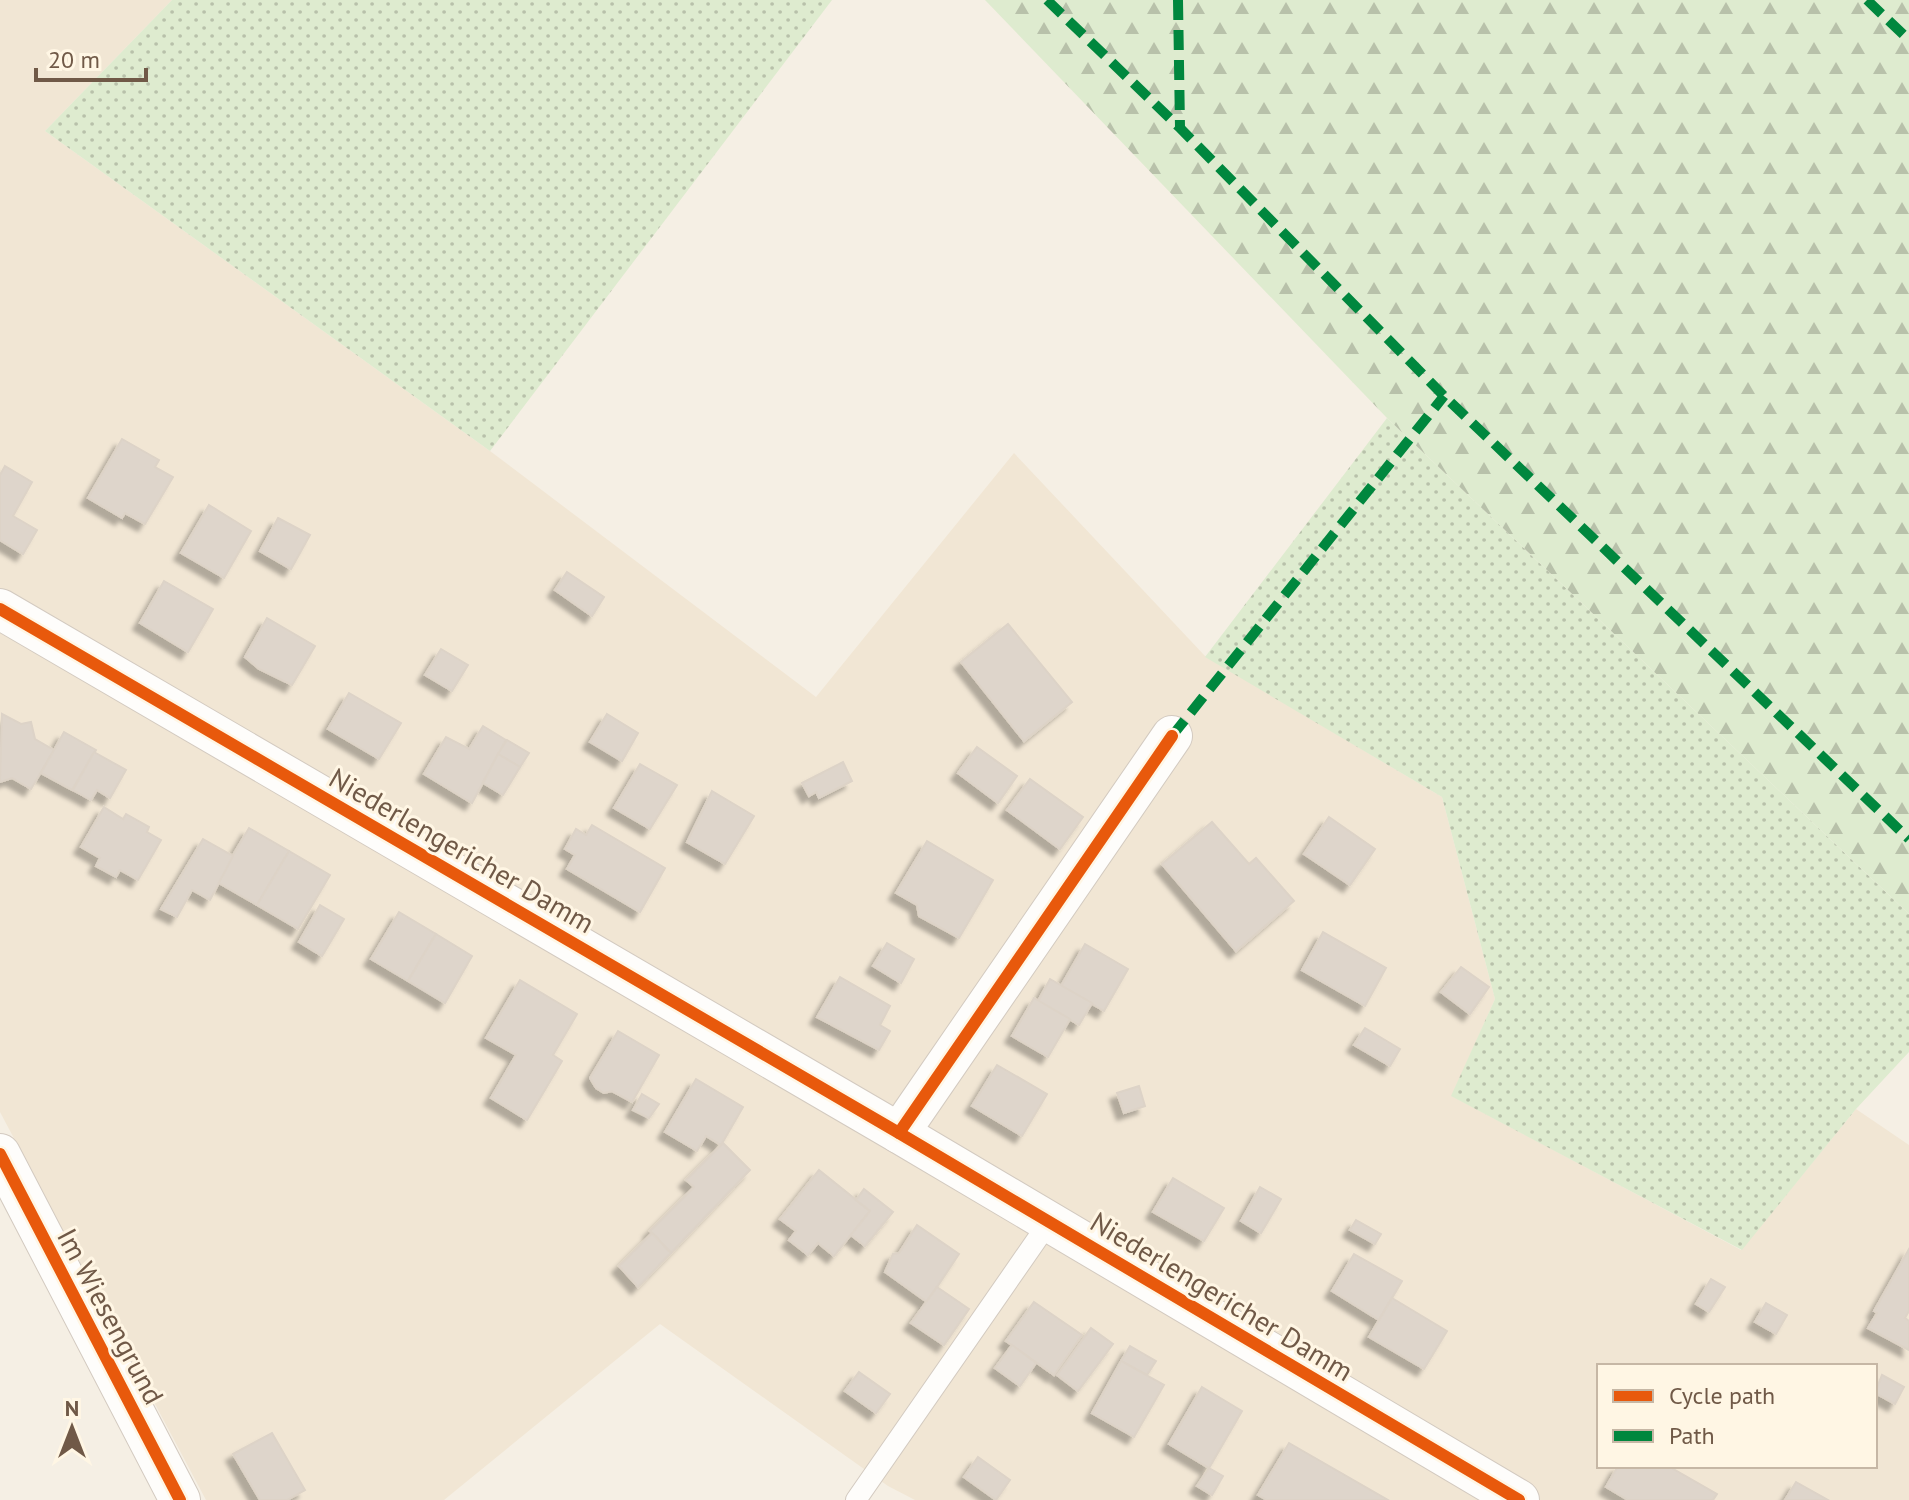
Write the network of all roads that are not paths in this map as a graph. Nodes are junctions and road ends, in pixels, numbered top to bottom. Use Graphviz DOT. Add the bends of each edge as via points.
graph roads {
  1 [pos="0,609"];
  2 [pos="1172,736"];
  3 [pos="899,1133"];
  4 [pos="0,1154"];
  5 [pos="1049,1222"];
  6 [pos="180,1500"];
  7 [pos="856,1500"];
  8 [pos="1519,1500"];
  1 -- 3 [label="street, Niederlengericher Damm"];
  2 -- 3 [label="street"];
  3 -- 5 [label="street, Niederlengericher Damm"];
  4 -- 6 [label="street, Im Wiesengrund"];
  5 -- 7 [label="lane"];
  5 -- 8 [label="street, Niederlengericher Damm"];
}
